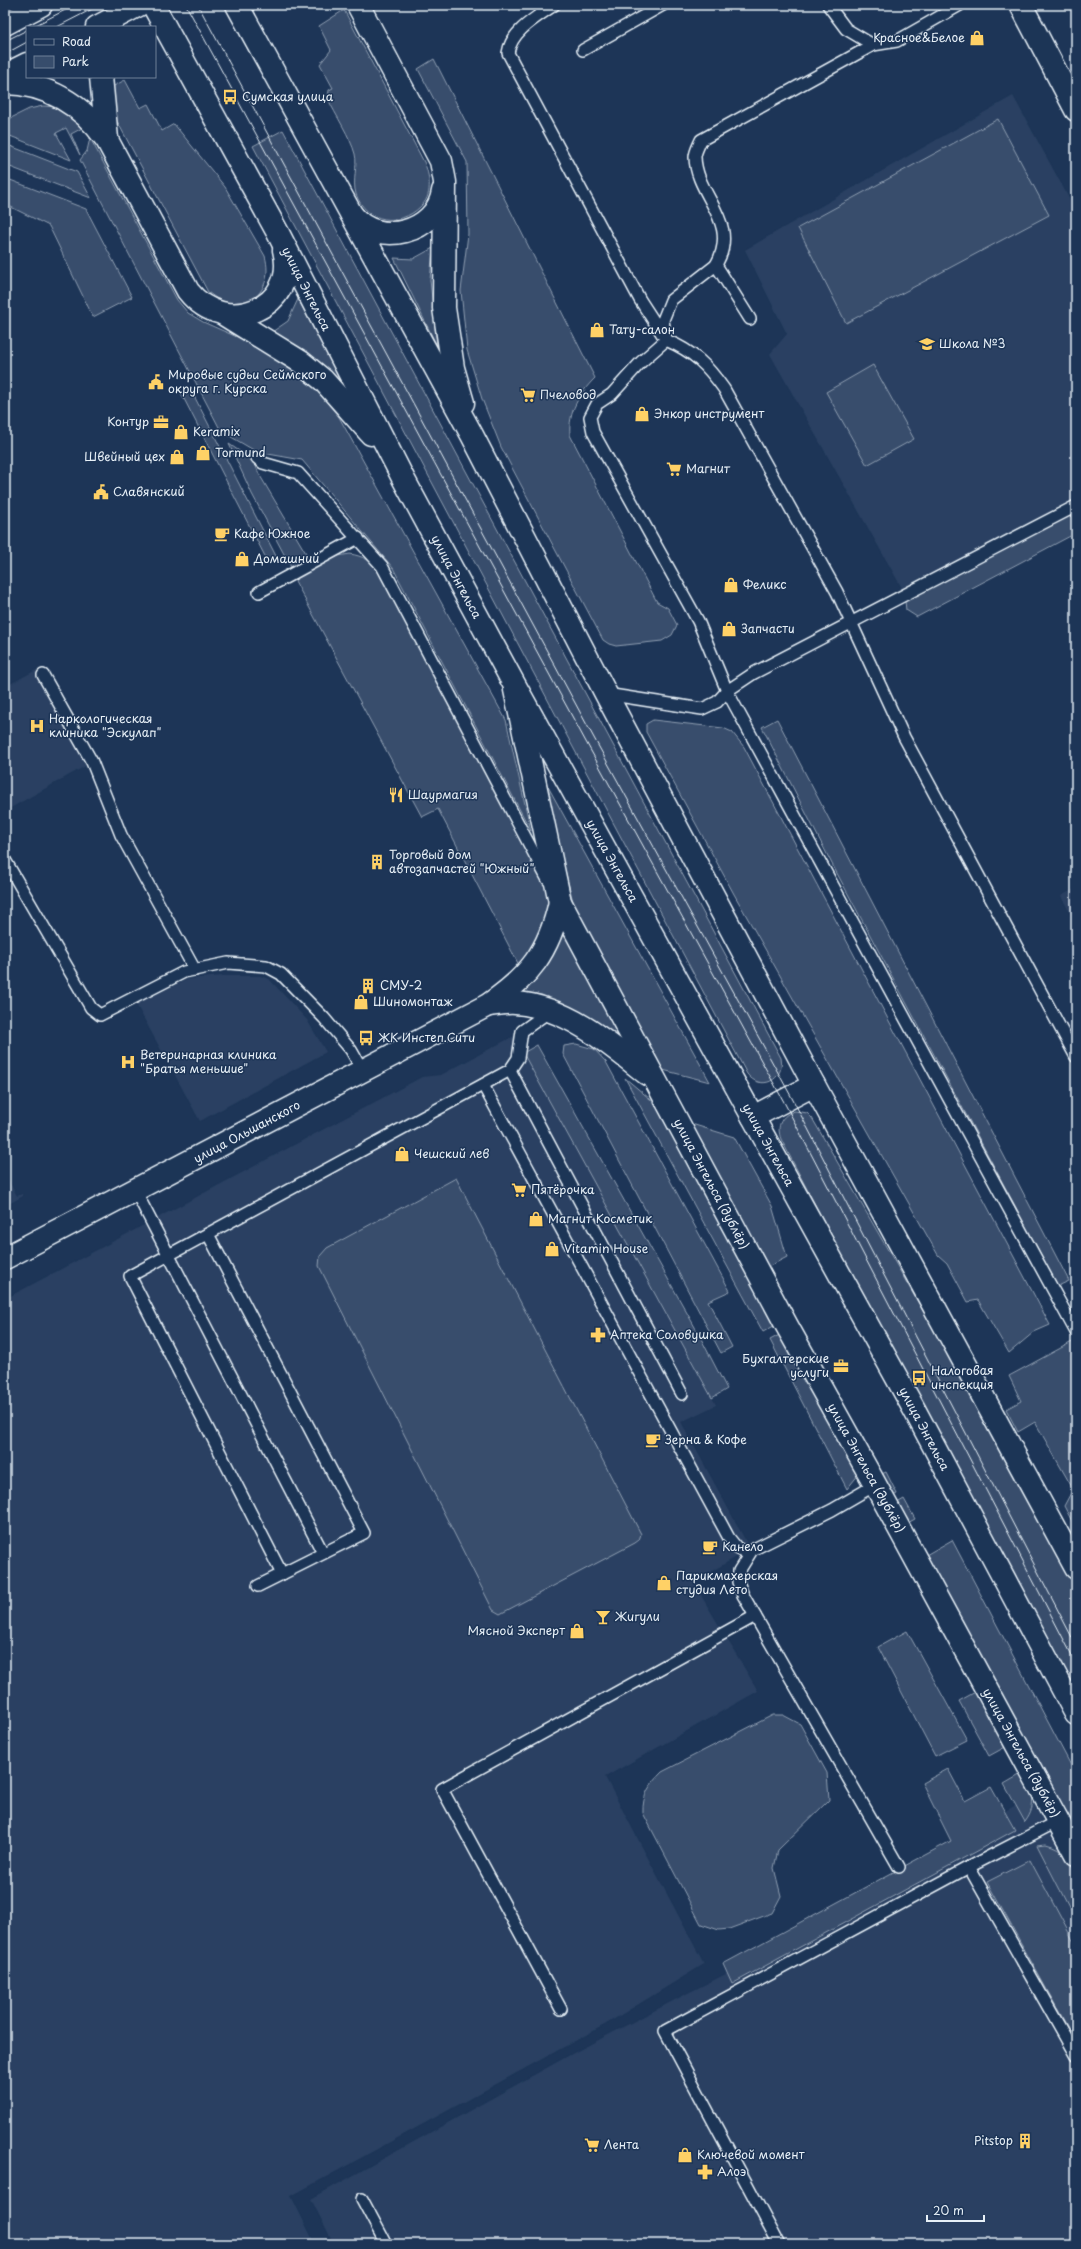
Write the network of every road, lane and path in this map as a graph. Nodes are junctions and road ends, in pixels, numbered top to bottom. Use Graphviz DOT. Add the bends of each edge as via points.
graph roads {
  1 [pos="41,5"];
  2 [pos="153,5"];
  3 [pos="237,5"];
  4 [pos="358,5"];
  5 [pos="554,5"];
  6 [pos="663,5"];
  7 [pos="828,5"];
  8 [pos="960,5"];
  9 [pos="1021,5"];
  10 [pos="125,15"];
  11 [pos="5,24"];
  12 [pos="99,26"];
  13 [pos="873,45"];
  14 [pos="583,50"];
  15 [pos="26,64"];
  16 [pos="5,75"];
  17 [pos="101,78"];
  18 [pos="5,83"];
  19 [pos="1076,110"];
  20 [pos="107,140"];
  21 [pos="445,182"];
  22 [pos="347,209"];
  23 [pos="283,243"];
  24 [pos="716,265"];
  25 [pos="225,315"];
  26 [pos="750,319"];
  27 [pos="666,340"];
  28 [pos="472,435"];
  29 [pos="257,458"];
  30 [pos="404,480"];
  31 [pos="1076,506"];
  32 [pos="358,538"];
  33 [pos="259,592"];
  34 [pos="851,621"];
  35 [pos="43,675"];
  36 [pos="514,684"];
  37 [pos="727,691"];
  38 [pos="606,694"];
  39 [pos="5,860"];
  40 [pos="560,902"];
  41 [pos="195,970"];
  42 [pos="488,1005"];
  43 [pos="552,1011"];
  44 [pos="1076,1057"];
  45 [pos="510,1070"];
  46 [pos="363,1071"];
  47 [pos="656,1082"];
  48 [pos="483,1084"];
  49 [pos="814,1085"];
  50 [pos="753,1117"];
  51 [pos="136,1190"];
  52 [pos="208,1234"];
  53 [pos="169,1255"];
  54 [pos="5,1258"];
  55 [pos="1076,1332"];
  56 [pos="682,1394"];
  57 [pos="875,1485"];
  58 [pos="323,1553"];
  59 [pos="748,1554"];
  60 [pos="1076,1568"];
  61 [pos="282,1574"];
  62 [pos="258,1586"];
  63 [pos="755,1616"];
  64 [pos="1076,1714"];
  65 [pos="1058,1821"];
  66 [pos="1076,1854"];
  67 [pos="899,1867"];
  68 [pos="969,1867"];
  69 [pos="561,2009"];
  70 [pos="1076,2056"];
  71 [pos="362,2199"];
  72 [pos="386,2244"];
  73 [pos="779,2244"];
  1 -- 11 [label="main road"];
  2 -- 23 [label="main road, улица Энгельса"];
  3 -- 22 [label="main road"];
  4 -- 21 [label="main road" via="441,161"];
  5 -- 27 [label="lane" via="526,26 512,41 508,53 640,300"];
  6 -- 14 [label="lane"];
  7 -- 13 [label="lane" via="846,29"];
  8 -- 13 [label="lane" via="897,41"];
  9 -- 19 [label="main road"];
  10 -- 12 [label="main road"];
  13 -- 24 [label="lane" via="701,140 695,156 698,174 721,219 724,236 721,256"];
  15 -- 16 [label="main road"];
  17 -- 20 [label="main road"];
  18 -- 20 [label="main road" via="37,87 72,103 96,125"];
  20 -- 25 [label="main road" via="188,291 204,307"];
  21 -- 22 [label="main road" via="443,194 433,214 416,228 405,232 383,233 373,230 354,218"];
  21 -- 28 [label="main road" via="444,308 453,368"];
  22 -- 28 [label="main road"];
  23 -- 25 [label="main road" via="286,254 284,276 274,296 257,310 247,314"];
  23 -- 30 [label="main road, улица Энгельса"];
  24 -- 26 [label="lane"];
  24 -- 27 [label="lane" via="671,300 663,320"];
  25 -- 30 [label="main road" via="301,362 323,380 373,437"];
  27 -- 34 [label="lane" via="686,349 709,368 724,389"];
  27 -- 37 [label="lane" via="641,362 612,394 597,404 590,417 590,425 698,621"];
  28 -- 38 [label="main road"];
  29 -- 32 [label="lane" via="263,463 298,473"];
  30 -- 36 [label="main road, улица Энгельса"];
  31 -- 34 [label="lane"];
  32 -- 33 [label="lane"];
  32 -- 40 [label="lane" via="382,566 393,584"];
  34 -- 37 [label="lane" via="754,673"];
  34 -- 44 [label="lane" via="904,737"];
  35 -- 41 [label="lane" via="92,762 121,835"];
  36 -- 40 [label="main road"];
  36 -- 50 [label="main road, улица Энгельса"];
  37 -- 38 [label="lane" via="717,702 702,709"];
  37 -- 55 [label="lane"];
  38 -- 49 [label="main road"];
  39 -- 41 [label="lane" via="91,1008 100,1015 184,972"];
  40 -- 42 [label="main road" via="551,934 537,962 511,989"];
  40 -- 47 [label="main road, улица Энгельса (дублёр)"];
  41 -- 46 [label="lane" via="228,964 266,966 281,974 324,1018 351,1050"];
  42 -- 43 [label="main road" via="515,1002"];
  42 -- 46 [label="main road, улица Ольшанского"];
  43 -- 45 [label="lane" via="522,1031 518,1058"];
  43 -- 47 [label="main road" via="594,1033"];
  45 -- 48 [label="lane"];
  45 -- 56 [label="lane"];
  46 -- 51 [label="main road, улица Ольшанского"];
  47 -- 57 [label="main road, улица Энгельса (дублёр)"];
  48 -- 52 [label="lane"];
  48 -- 59 [label="lane" via="729,1538 737,1548"];
  49 -- 50 [label="main road"];
  49 -- 60 [label="main road"];
  50 -- 64 [label="main road, улица Энгельса" via="914,1409"];
  51 -- 53 [label="lane"];
  51 -- 54 [label="main road, улица Ольшанского"];
  52 -- 53 [label="lane"];
  52 -- 58 [label="lane" via="364,1533"];
  53 -- 58 [label="lane"];
  53 -- 61 [label="lane" via="130,1276"];
  57 -- 59 [label="lane" via="832,1510 765,1542"];
  57 -- 65 [label="main road, улица Энгельса (дублёр)"];
  58 -- 61 [label="lane"];
  59 -- 63 [label="lane" via="739,1571 738,1582"];
  61 -- 62 [label="lane"];
  63 -- 67 [label="lane"];
  63 -- 69 [label="lane" via="442,1789"];
  65 -- 66 [label="main road, улица Энгельса (дублёр)"];
  65 -- 68 [label="lane"];
  68 -- 70 [label="lane"];
  68 -- 73 [label="lane" via="665,2031"];
  71 -- 72 [label="lane"];
}
